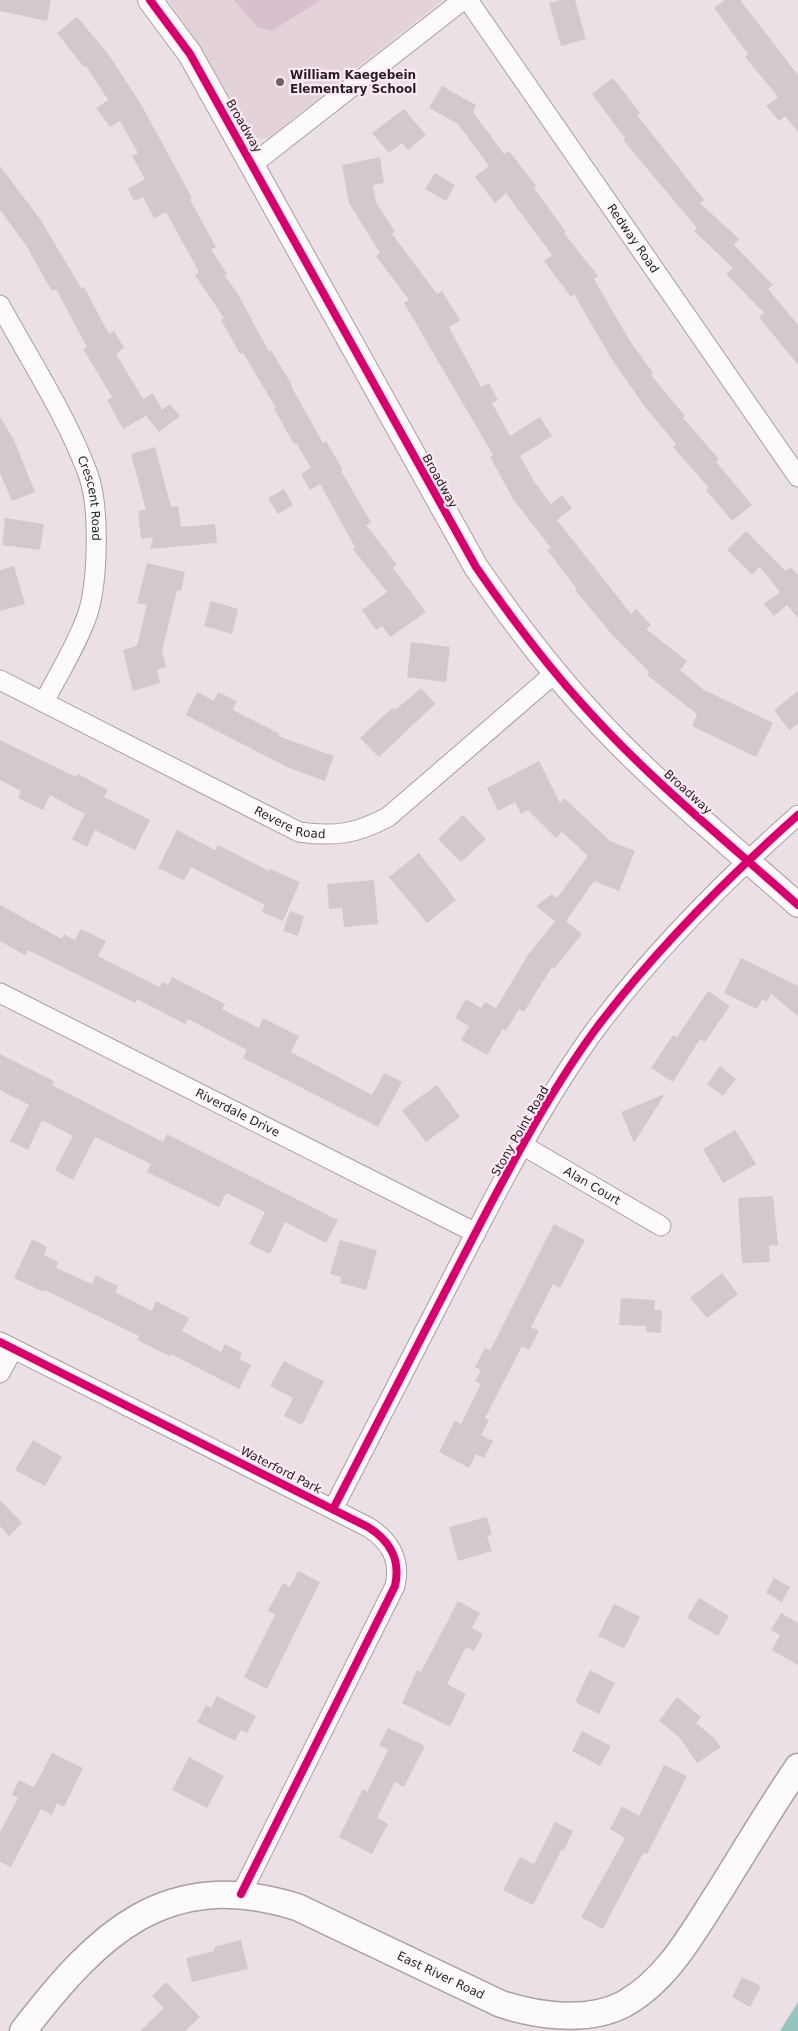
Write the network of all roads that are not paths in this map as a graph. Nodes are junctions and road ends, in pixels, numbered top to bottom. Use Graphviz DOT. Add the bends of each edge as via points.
graph roads {
  1 [pos="150,0"];
  2 [pos="463,0"];
  3 [pos="468,0"];
  4 [pos="253,164"];
  5 [pos="0,305"];
  6 [pos="798,477"];
  7 [pos="555,673"];
  8 [pos="0,680"];
  9 [pos="44,702"];
  10 [pos="798,814"];
  11 [pos="748,860"];
  12 [pos="798,904"];
  13 [pos="0,993"];
  14 [pos="524,1146"];
  15 [pos="661,1226"];
  16 [pos="476,1233"];
  17 [pos="7,1345"];
  18 [pos="0,1373"];
  19 [pos="333,1509"];
  20 [pos="798,1767"];
  21 [pos="241,1894"];
  22 [pos="578,2023"];
  23 [pos="23,2031"];
  1 -- 4 [label="street, Broadway" via="190,54"];
  2 -- 4 [label="street"];
  3 -- 6 [label="street, Redway Road"];
  4 -- 7 [label="street, Broadway" via="476,567"];
  5 -- 9 [label="street, Crescent Road" via="59,411 89,475 97,529 94,586 88,615"];
  7 -- 9 [label="street, Revere Road" via="388,817 344,834 299,832"];
  7 -- 11 [label="street, Broadway" via="649,772"];
  8 -- 9 [label="street, Revere Road"];
  10 -- 11 [label="street, Stony Point Road"];
  11 -- 12 [label="street, Broadway"];
  11 -- 14 [label="street, Stony Point Road" via="672,938 595,1031 551,1097"];
  13 -- 16 [label="street, Riverdale Drive"];
  14 -- 15 [label="street, Alan Court"];
  14 -- 16 [label="street, Stony Point Road"];
  16 -- 19 [label="street, Stony Point Road"];
  17 -- 18 [label="street, Waterford Park"];
  17 -- 19 [label="street, Waterford Park"];
  19 -- 21 [label="street, Waterford Park" via="388,1543 398,1574 395,1586"];
  20 -- 22 [label="main road, East River Road" via="667,1968 640,1994"];
  21 -- 22 [label="main road, East River Road" via="305,1910 501,2004"];
  21 -- 23 [label="main road, East River Road" via="172,1903 124,1926 81,1960"];
}
